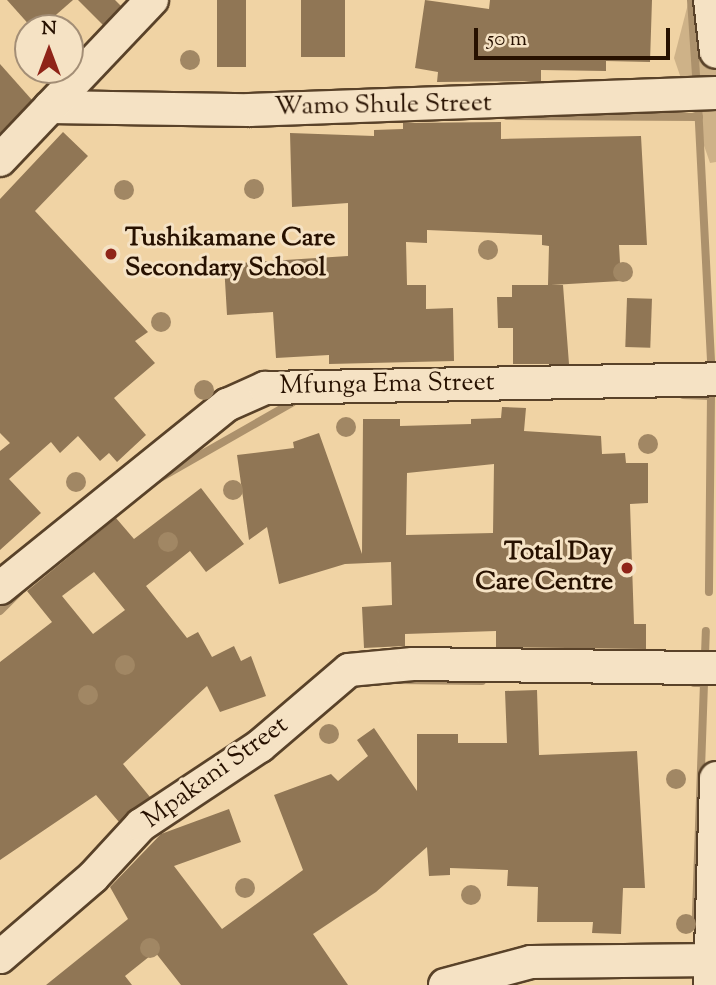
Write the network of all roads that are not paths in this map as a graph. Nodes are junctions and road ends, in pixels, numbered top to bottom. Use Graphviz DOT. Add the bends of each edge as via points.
graph roads {
  1 [pos="152,0"];
  2 [pos="710,0"];
  3 [pos="716,52"];
  4 [pos="716,93"];
  5 [pos="50,107"];
  6 [pos="0,160"];
  7 [pos="716,379"];
  8 [pos="0,588"];
  9 [pos="716,668"];
  10 [pos="716,778"];
  11 [pos="0,957"];
  12 [pos="712,968"];
  13 [pos="445,985"];
  1 -- 5 [label="street"];
  2 -- 3 [label="street"];
  4 -- 5 [label="street, Wamo Shule Street" via="249,110"];
  5 -- 6 [label="street"];
  7 -- 8 [label="street, Mfunga Ema Street" via="265,388 227,405"];
  9 -- 11 [label="street, Mpakani Street" via="413,664 349,670 260,746 141,825 93,877"];
  10 -- 12 [label="street"];
  12 -- 13 [label="street" via="531,962"];
}
